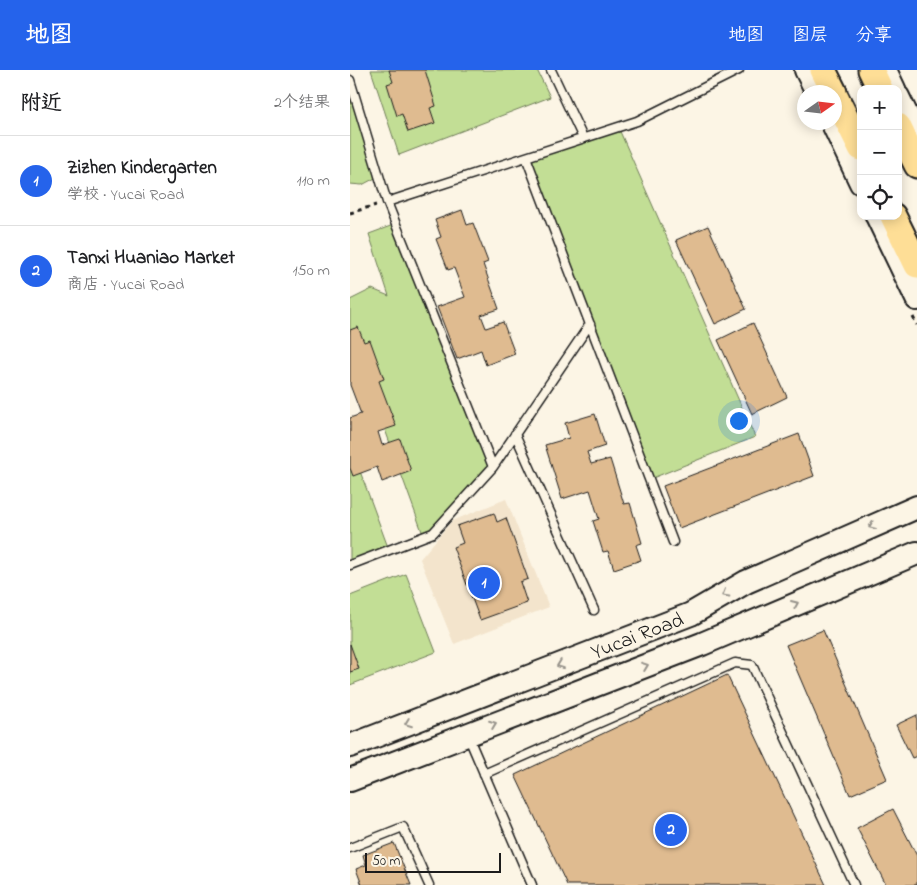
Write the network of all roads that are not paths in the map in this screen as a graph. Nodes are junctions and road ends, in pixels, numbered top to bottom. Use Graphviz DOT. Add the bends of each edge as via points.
graph roads {
  1 [pos="551,70"];
  2 [pos="739,70"];
  3 [pos="806,70"];
  4 [pos="823,70"];
  5 [pos="871,70"];
  6 [pos="885,70"];
  7 [pos="350,80"];
  8 [pos="814,85"];
  9 [pos="830,85"];
  10 [pos="878,85"];
  11 [pos="892,85"];
  12 [pos="902,105"];
  13 [pos="842,109"];
  14 [pos="836,130"];
  15 [pos="900,130"];
  16 [pos="917,136"];
  17 [pos="583,138"];
  18 [pos="857,140"];
  19 [pos="526,157"];
  20 [pos="917,165"];
  21 [pos="858,175"];
  22 [pos="387,202"];
  23 [pos="879,220"];
  24 [pos="895,220"];
  25 [pos="917,265"];
  26 [pos="917,298"];
  27 [pos="590,324"];
  28 [pos="516,434"];
  29 [pos="493,467"];
  30 [pos="917,507"];
  31 [pos="674,542"];
  32 [pos="917,554"];
  33 [pos="350,565"];
  34 [pos="594,610"];
  35 [pos="467,735"];
  36 [pos="350,746"];
  37 [pos="484,774"];
  38 [pos="350,780"];
  39 [pos="350,848"];
  40 [pos="429,885"];
  41 [pos="532,885"];
  42 [pos="854,885"];
  1 -- 17 [label="lane"];
  2 -- 17 [label="lane" via="637,121"];
  3 -- 8 [label="street"];
  4 -- 9 [label="main road"];
  5 -- 10 [label="main road"];
  6 -- 11 [label="street"];
  7 -- 22 [label="lane"];
  12 -- 16 [label="street"];
  13 -- 18 [label="main road"];
  14 -- 21 [label="street"];
  15 -- 20 [label="main road"];
  17 -- 19 [label="lane"];
  19 -- 22 [label="lane"];
  19 -- 27 [label="lane"];
  22 -- 29 [label="lane"];
  23 -- 26 [label="street"];
  24 -- 25 [label="main road"];
  27 -- 28 [label="lane"];
  27 -- 31 [label="lane"];
  28 -- 29 [label="lane"];
  28 -- 34 [label="lane"];
  29 -- 33 [label="lane" via="433,533"];
  30 -- 36 [label="street, Yucai Road, one-way" via="746,582 691,614"];
  35 -- 32 [label="street, Yucai Road, one-way" via="702,644"];
  35 -- 37 [label="lane"];
  35 -- 38 [label="street, Yucai Road"];
  37 -- 41 [label="lane"];
  37 -- 42 [label="lane" via="735,663 752,665"];
  39 -- 40 [label="lane" via="404,826"];
}
